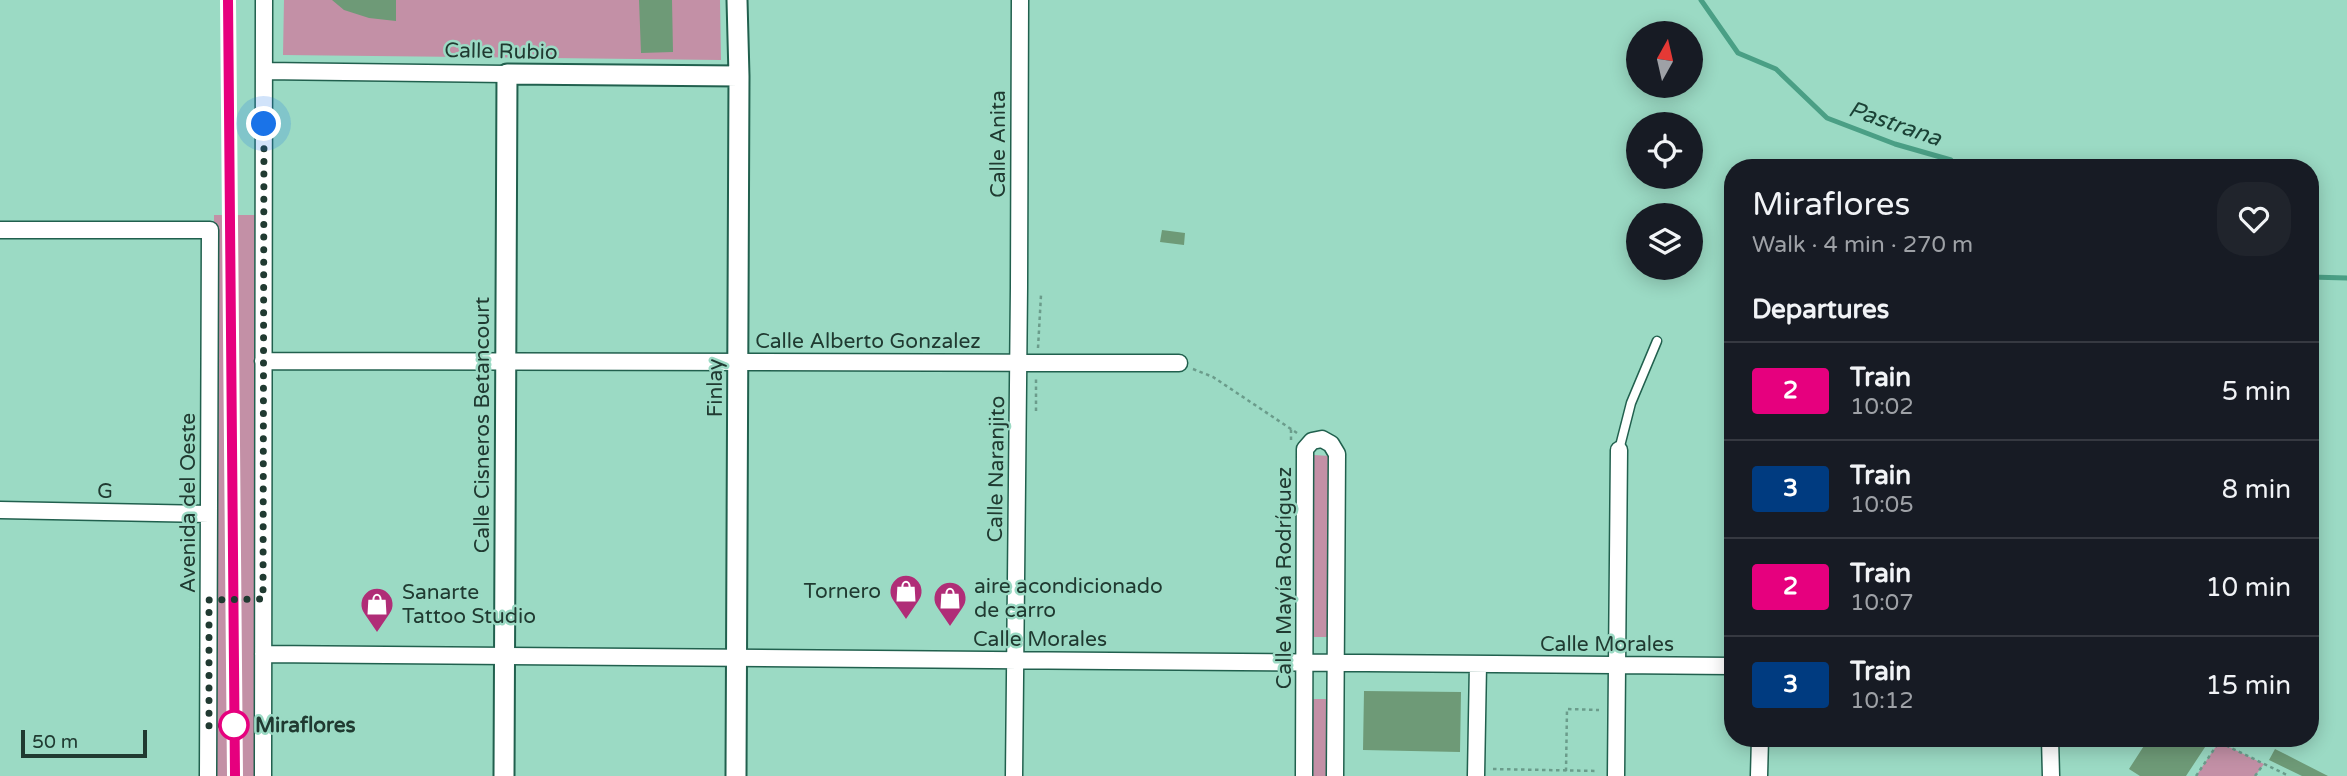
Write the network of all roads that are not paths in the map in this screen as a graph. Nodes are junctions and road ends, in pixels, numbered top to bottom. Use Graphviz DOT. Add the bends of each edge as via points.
graph roads {
  1 [pos="264,0"];
  2 [pos="737,0"];
  3 [pos="1020,0"];
  4 [pos="264,71"];
  5 [pos="507,74"];
  6 [pos="739,76"];
  7 [pos="0,230"];
  8 [pos="1019,288"];
  9 [pos="1657,341"];
  10 [pos="263,361"];
  11 [pos="505,361"];
  12 [pos="738,362"];
  13 [pos="1018,362"];
  14 [pos="1179,363"];
  15 [pos="1619,450"];
  16 [pos="0,510"];
  17 [pos="209,514"];
  18 [pos="263,654"];
  19 [pos="504,655"];
  20 [pos="737,657"];
  21 [pos="1015,660"];
  22 [pos="1305,662"];
  23 [pos="1336,663"];
  24 [pos="1478,664"];
  25 [pos="1617,665"];
  26 [pos="1724,666"];
  27 [pos="1760,747"];
  28 [pos="2050,747"];
  29 [pos="1476,772"];
  30 [pos="1616,774"];
  31 [pos="208,776"];
  32 [pos="262,776"];
  33 [pos="504,776"];
  34 [pos="736,776"];
  35 [pos="1014,776"];
  36 [pos="1304,776"];
  37 [pos="1335,776"];
  38 [pos="1759,776"];
  39 [pos="2051,776"];
  1 -- 4 [label="street"];
  2 -- 6 [label="street, Finlay"];
  3 -- 8 [label="street, Calle Anita"];
  4 -- 5 [label="street, Calle Rubio"];
  4 -- 10 [label="street"];
  5 -- 6 [label="street, Calle Rubio"];
  5 -- 11 [label="street, Calle Cisneros Betancourt"];
  6 -- 12 [label="street, Finlay"];
  7 -- 17 [label="street, Avenida del Oeste" via="210,230"];
  8 -- 13 [label="street, Calle Naranjito"];
  9 -- 15 [label="lane" via="1631,402"];
  10 -- 11 [label="street, Calle Alberto Gonzalez"];
  10 -- 18 [label="street"];
  11 -- 12 [label="street, Calle Alberto Gonzalez"];
  11 -- 19 [label="street, Calle Cisneros Betancourt"];
  12 -- 13 [label="street, Calle Alberto Gonzalez"];
  12 -- 20 [label="street, Finlay"];
  13 -- 14 [label="street, Calle Alberto Gonzalez"];
  13 -- 21 [label="street, Calle Naranjito"];
  15 -- 25 [label="street"];
  16 -- 17 [label="street, G"];
  17 -- 31 [label="street, Avenida del Oeste"];
  18 -- 19 [label="street, Calle Morales"];
  18 -- 32 [label="street"];
  19 -- 20 [label="street, Calle Morales"];
  19 -- 33 [label="street, Calle Cisneros Betancourt"];
  20 -- 21 [label="street, Calle Morales"];
  20 -- 34 [label="street, Finlay"];
  21 -- 22 [label="street, Calle Morales"];
  21 -- 35 [label="street, Calle Naranjito"];
  22 -- 23 [label="street, Calle Morales"];
  22 -- 23 [label="street, Calle Mayía Rodríguez" via="1306,449 1322,439 1337,454"];
  22 -- 36 [label="street, Calle Mayía Rodríguez"];
  23 -- 24 [label="street, Calle Morales"];
  23 -- 37 [label="street, Calle Mayía Rodríguez"];
  24 -- 25 [label="street, Calle Morales"];
  24 -- 29 [label="street"];
  25 -- 26 [label="street, Calle Morales"];
  25 -- 30 [label="street"];
  27 -- 38 [label="street"];
  28 -- 39 [label="street"];
}
